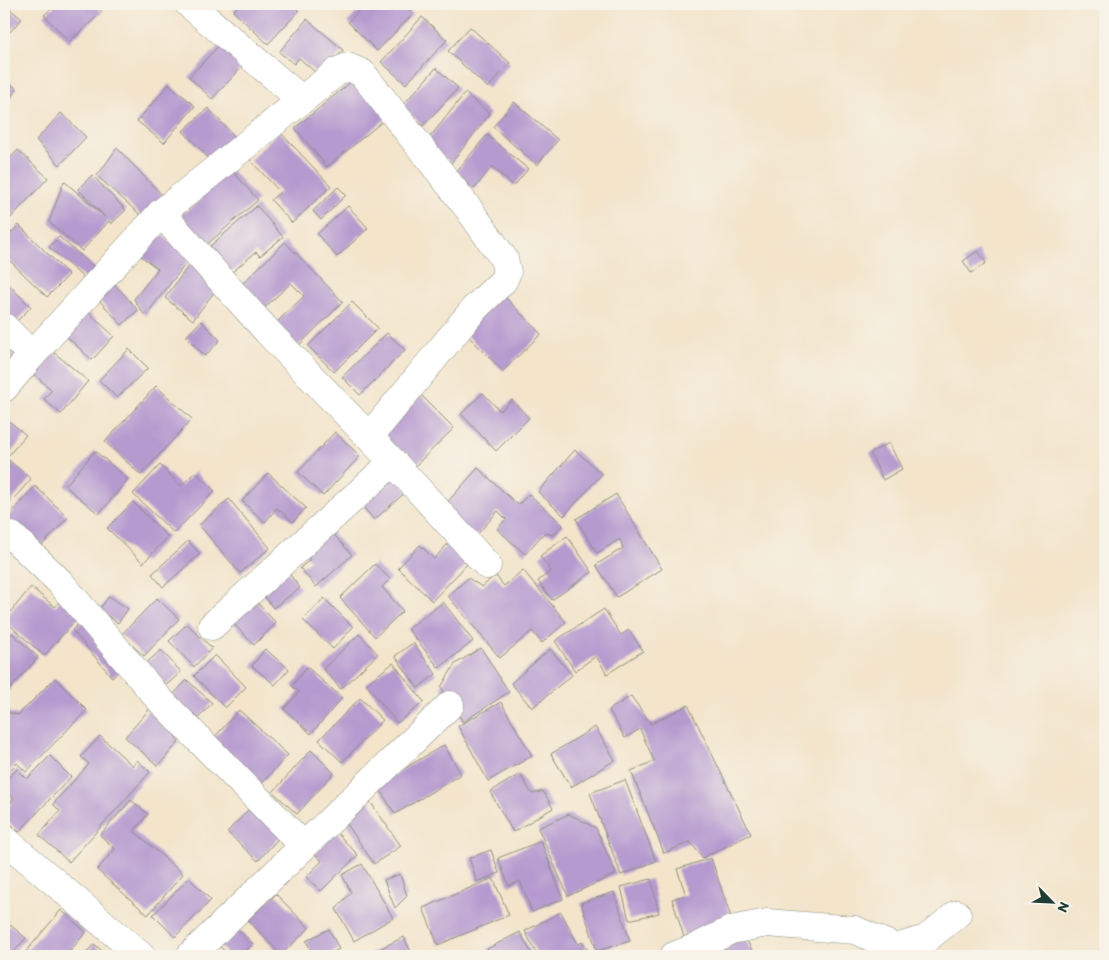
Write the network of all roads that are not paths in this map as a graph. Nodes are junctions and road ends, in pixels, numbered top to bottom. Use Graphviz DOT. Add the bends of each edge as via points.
graph roads {
  1 [pos="189,4"];
  2 [pos="302,100"];
  3 [pos="161,213"];
  4 [pos="4,327"];
  5 [pos="32,355"];
  6 [pos="4,388"];
  7 [pos="369,437"];
  8 [pos="392,462"];
  9 [pos="12,536"];
  10 [pos="487,565"];
  11 [pos="212,626"];
  12 [pos="450,705"];
  13 [pos="4,839"];
  14 [pos="304,846"];
  15 [pos="957,914"];
  16 [pos="141,956"];
  17 [pos="190,956"];
  18 [pos="674,956"];
  1 -- 2 [label="street"];
  2 -- 3 [label="street"];
  2 -- 7 [label="street" via="338,71 348,67 362,73 468,208 504,259 507,272 503,281 475,308"];
  3 -- 5 [label="street"];
  3 -- 7 [label="street" via="266,331"];
  4 -- 5 [label="street"];
  5 -- 6 [label="street"];
  7 -- 8 [label="street"];
  8 -- 10 [label="street"];
  8 -- 11 [label="street"];
  9 -- 14 [label="street" via="60,582 158,698"];
  12 -- 14 [label="street"];
  13 -- 16 [label="street"];
  14 -- 17 [label="street"];
  15 -- 18 [label="street" via="926,939 896,948 855,930 767,923 731,930"];
}
